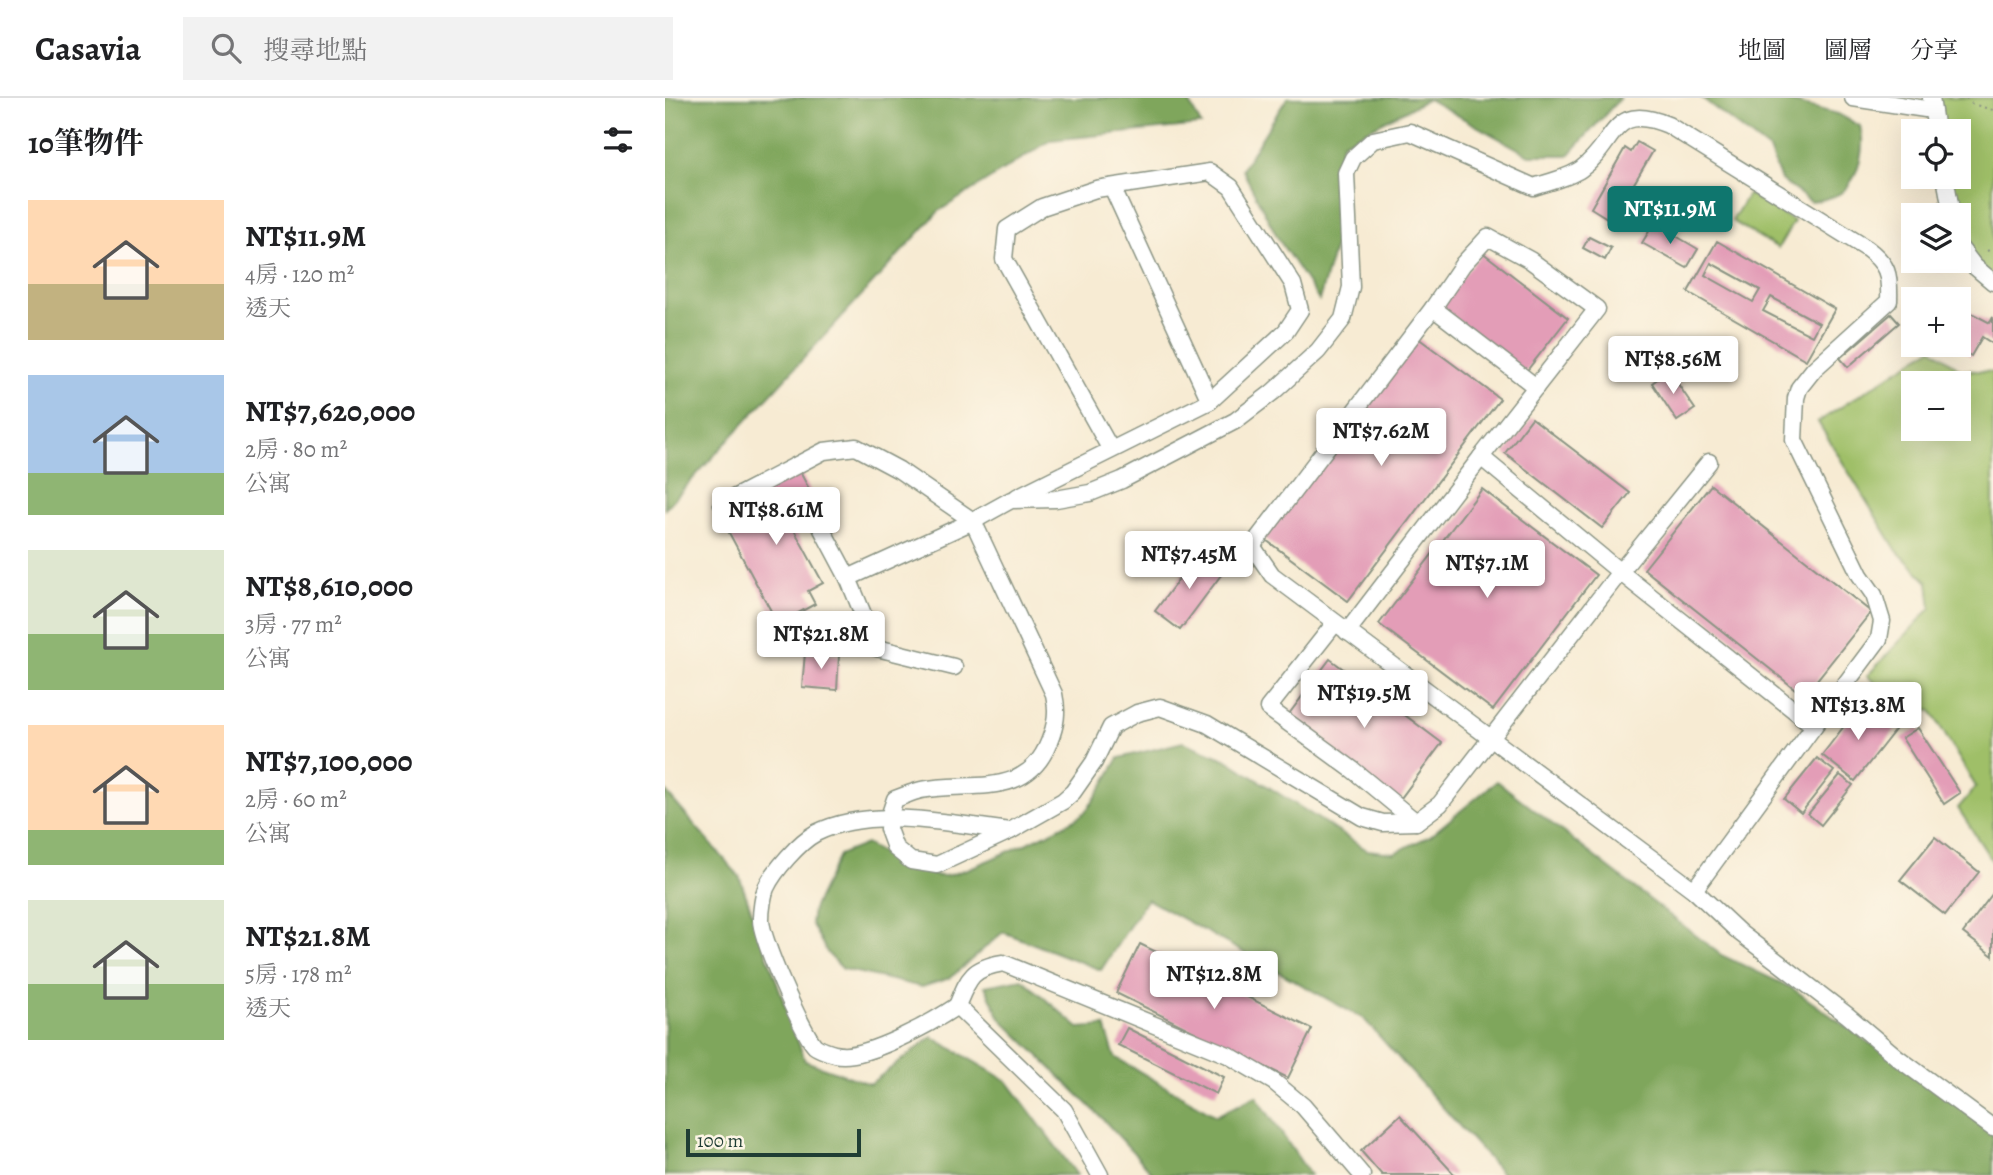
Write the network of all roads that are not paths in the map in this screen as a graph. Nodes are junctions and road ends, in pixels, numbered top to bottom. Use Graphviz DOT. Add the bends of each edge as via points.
graph roads {
  1 [pos="1853,98"];
  2 [pos="1932,104"];
  3 [pos="1112,187"];
  4 [pos="1971,262"];
  5 [pos="1993,282"];
  6 [pos="1433,308"];
  7 [pos="1536,387"];
  8 [pos="1210,401"];
  9 [pos="1111,450"];
  10 [pos="1481,457"];
  11 [pos="1709,462"];
  12 [pos="1011,500"];
  13 [pos="722,504"];
  14 [pos="815,516"];
  15 [pos="973,521"];
  16 [pos="1620,572"];
  17 [pos="848,578"];
  18 [pos="1341,627"];
  19 [pos="954,667"];
  20 [pos="1814,726"];
  21 [pos="1490,739"];
  22 [pos="889,817"];
  23 [pos="1416,822"];
  24 [pos="1010,831"];
  25 [pos="1694,890"];
  26 [pos="957,1006"];
  27 [pos="1993,1128"];
  28 [pos="1100,1175"];
  29 [pos="1362,1175"];
  1 -- 2 [label="street"];
  3 -- 8 [label="street"];
  3 -- 8 [label="street" via="1210,172 1231,187 1293,284 1300,310 1286,331"];
  3 -- 9 [label="street" via="1042,208 1007,229 1004,259"];
  4 -- 5 [label="street"];
  6 -- 7 [label="street"];
  6 -- 7 [label="street" via="1488,237 1530,260 1597,309"];
  6 -- 18 [label="street" via="1252,546 1272,575"];
  7 -- 10 [label="street"];
  8 -- 9 [label="street"];
  9 -- 12 [label="street"];
  10 -- 16 [label="street"];
  10 -- 18 [label="street"];
  11 -- 16 [label="street"];
  12 -- 15 [label="street"];
  12 -- 20 [label="street" via="1090,493 1122,480 1235,421 1318,351 1343,319 1351,287 1346,173 1353,158 1373,140 1411,132 1534,187 1582,168 1623,121 1650,117 1866,248 1882,260 1890,282 1889,301 1814,369 1796,398 1794,440 1874,595 1882,621 1879,639"];
  13 -- 15 [label="street" via="824,451 856,447 899,470"];
  14 -- 17 [label="street"];
  15 -- 17 [label="street"];
  15 -- 22 [label="street" via="1054,694 1056,724 1044,754 1018,780 921,790 895,799"];
  16 -- 20 [label="street"];
  16 -- 21 [label="street"];
  17 -- 19 [label="street" via="877,648"];
  18 -- 21 [label="street"];
  18 -- 23 [label="street" via="1268,708"];
  20 -- 25 [label="street"];
  21 -- 23 [label="street" via="1440,804"];
  21 -- 25 [label="street"];
  22 -- 24 [label="street"];
  22 -- 24 [label="street" via="895,848 911,861 937,865"];
  22 -- 26 [label="street" via="860,818 814,834 788,857 766,889 760,921 772,960 815,1046 838,1055 870,1050"];
  23 -- 24 [label="street" via="1383,823 1362,817 1207,724 1160,707 1111,727 1073,792"];
  25 -- 27 [label="street" via="1740,933"];
  26 -- 28 [label="street" via="1063,1110"];
  26 -- 29 [label="street" via="968,978 985,966 1003,963 1228,1055 1274,1082 1303,1106"];
}
